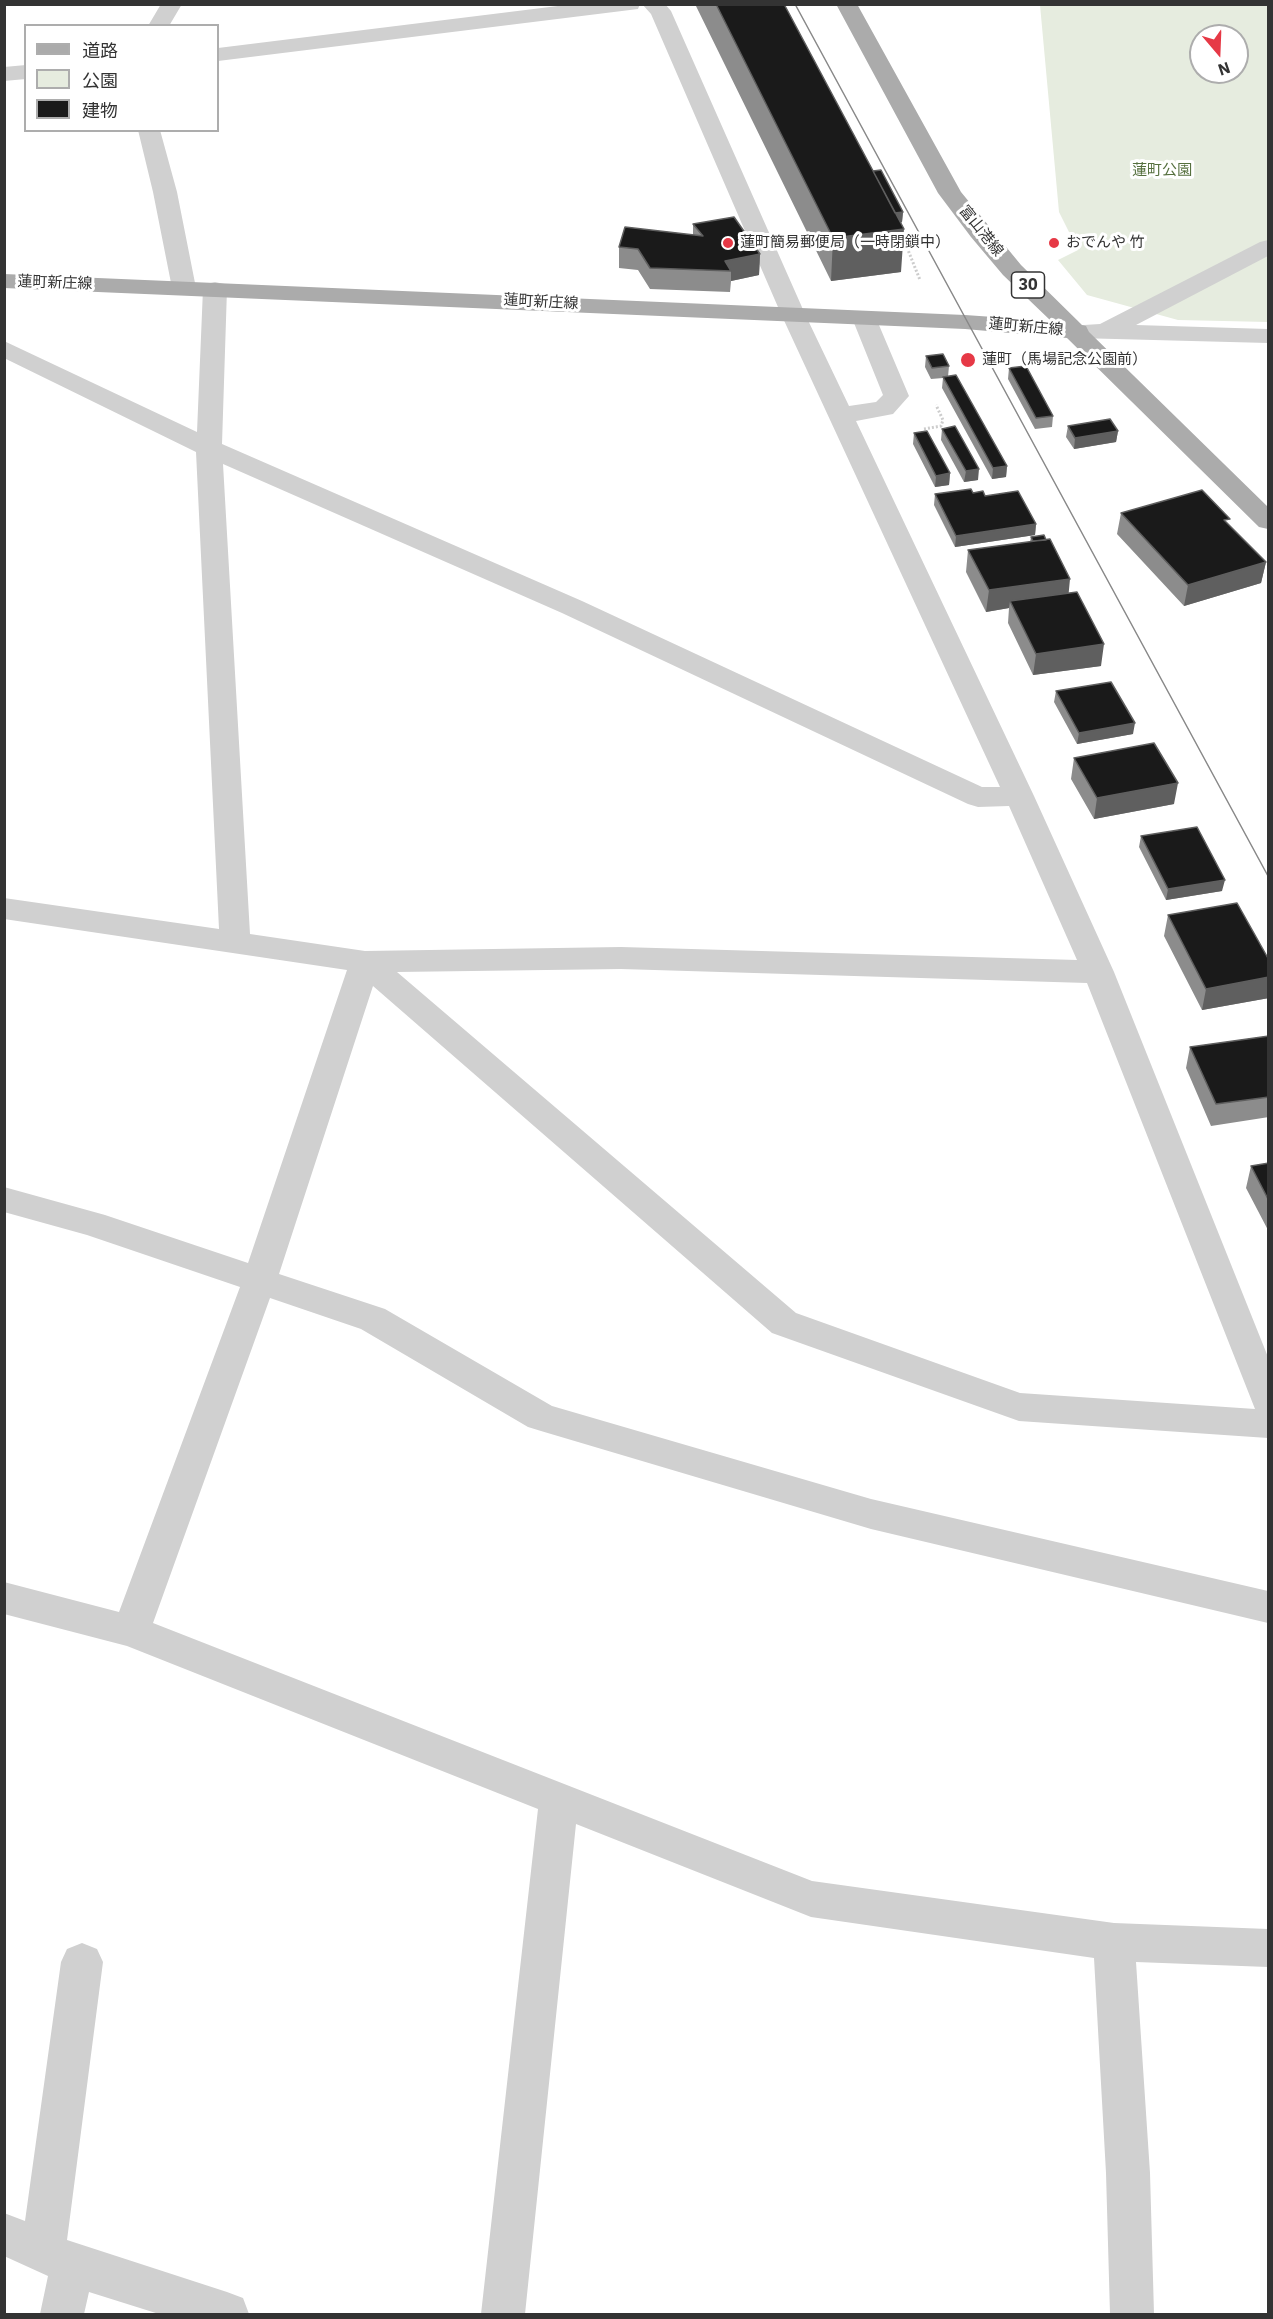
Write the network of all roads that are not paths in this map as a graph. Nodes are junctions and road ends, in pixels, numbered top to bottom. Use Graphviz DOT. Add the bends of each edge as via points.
graph roads {
  1 [pos="172,4"];
  2 [pos="630,4"];
  3 [pos="652,4"];
  4 [pos="846,4"];
  5 [pos="159,24"];
  6 [pos="219,55"];
  7 [pos="24,72"];
  8 [pos="4,74"];
  9 [pos="150,132"];
  10 [pos="1269,247"];
  11 [pos="4,281"];
  12 [pos="184,288"];
  13 [pos="215,289"];
  14 [pos="793,314"];
  15 [pos="864,318"];
  16 [pos="1077,331"];
  17 [pos="1106,331"];
  18 [pos="1269,336"];
  19 [pos="4,348"];
  20 [pos="841,415"];
  21 [pos="209,448"];
  22 [pos="1269,521"];
  23 [pos="1019,796"];
  24 [pos="4,908"];
  25 [pos="235,941"];
  26 [pos="365,962"];
  27 [pos="1098,972"];
  28 [pos="4,1199"];
  29 [pos="259,1281"];
  30 [pos="1269,1400"];
  31 [pos="1269,1424"];
  32 [pos="4,1598"];
  33 [pos="1269,1607"];
  34 [pos="131,1631"];
  35 [pos="559,1800"];
  36 [pos="1114,1941"];
  37 [pos="1269,1948"];
  38 [pos="82,1962"];
  39 [pos="4,2234"];
  40 [pos="58,2258"];
  41 [pos="62,2314"];
  42 [pos="227,2314"];
  43 [pos="503,2314"];
  44 [pos="1132,2314"];
  1 -- 5 [label="street"];
  2 -- 6 [label="street"];
  3 -- 14 [label="street" via="660,11"];
  4 -- 16 [label="main road, 富山港線 / 30" via="950,193 1012,270"];
  7 -- 8 [label="street"];
  9 -- 12 [label="street"];
  10 -- 17 [label="street"];
  11 -- 12 [label="main road, 蓮町新庄線"];
  12 -- 13 [label="main road, 蓮町新庄線"];
  13 -- 14 [label="main road, 蓮町新庄線"];
  13 -- 21 [label="street"];
  14 -- 15 [label="main road, 蓮町新庄線"];
  14 -- 20 [label="street"];
  15 -- 16 [label="main road, 蓮町新庄線"];
  15 -- 20 [label="street" via="896,396 884,409"];
  16 -- 17 [label="street"];
  16 -- 22 [label="main road, 富山港線 / 30"];
  17 -- 18 [label="street"];
  19 -- 21 [label="street"];
  20 -- 23 [label="street"];
  21 -- 23 [label="street" via="572,607 978,797"];
  21 -- 25 [label="street"];
  23 -- 27 [label="street"];
  24 -- 25 [label="street"];
  25 -- 26 [label="street"];
  26 -- 27 [label="street" via="621,958"];
  26 -- 29 [label="street"];
  26 -- 31 [label="street" via="784,1323 1019,1407"];
  27 -- 30 [label="street"];
  28 -- 29 [label="street" via="93,1224"];
  29 -- 33 [label="street" via="373,1319 541,1417 871,1514"];
  29 -- 34 [label="street"];
  32 -- 34 [label="street"];
  34 -- 35 [label="street"];
  35 -- 36 [label="street" via="811,1899"];
  35 -- 43 [label="street"];
  36 -- 37 [label="street"];
  36 -- 44 [label="street"];
  38 -- 40 [label="street"];
  39 -- 40 [label="street"];
  40 -- 41 [label="street"];
  40 -- 42 [label="street"];
}
